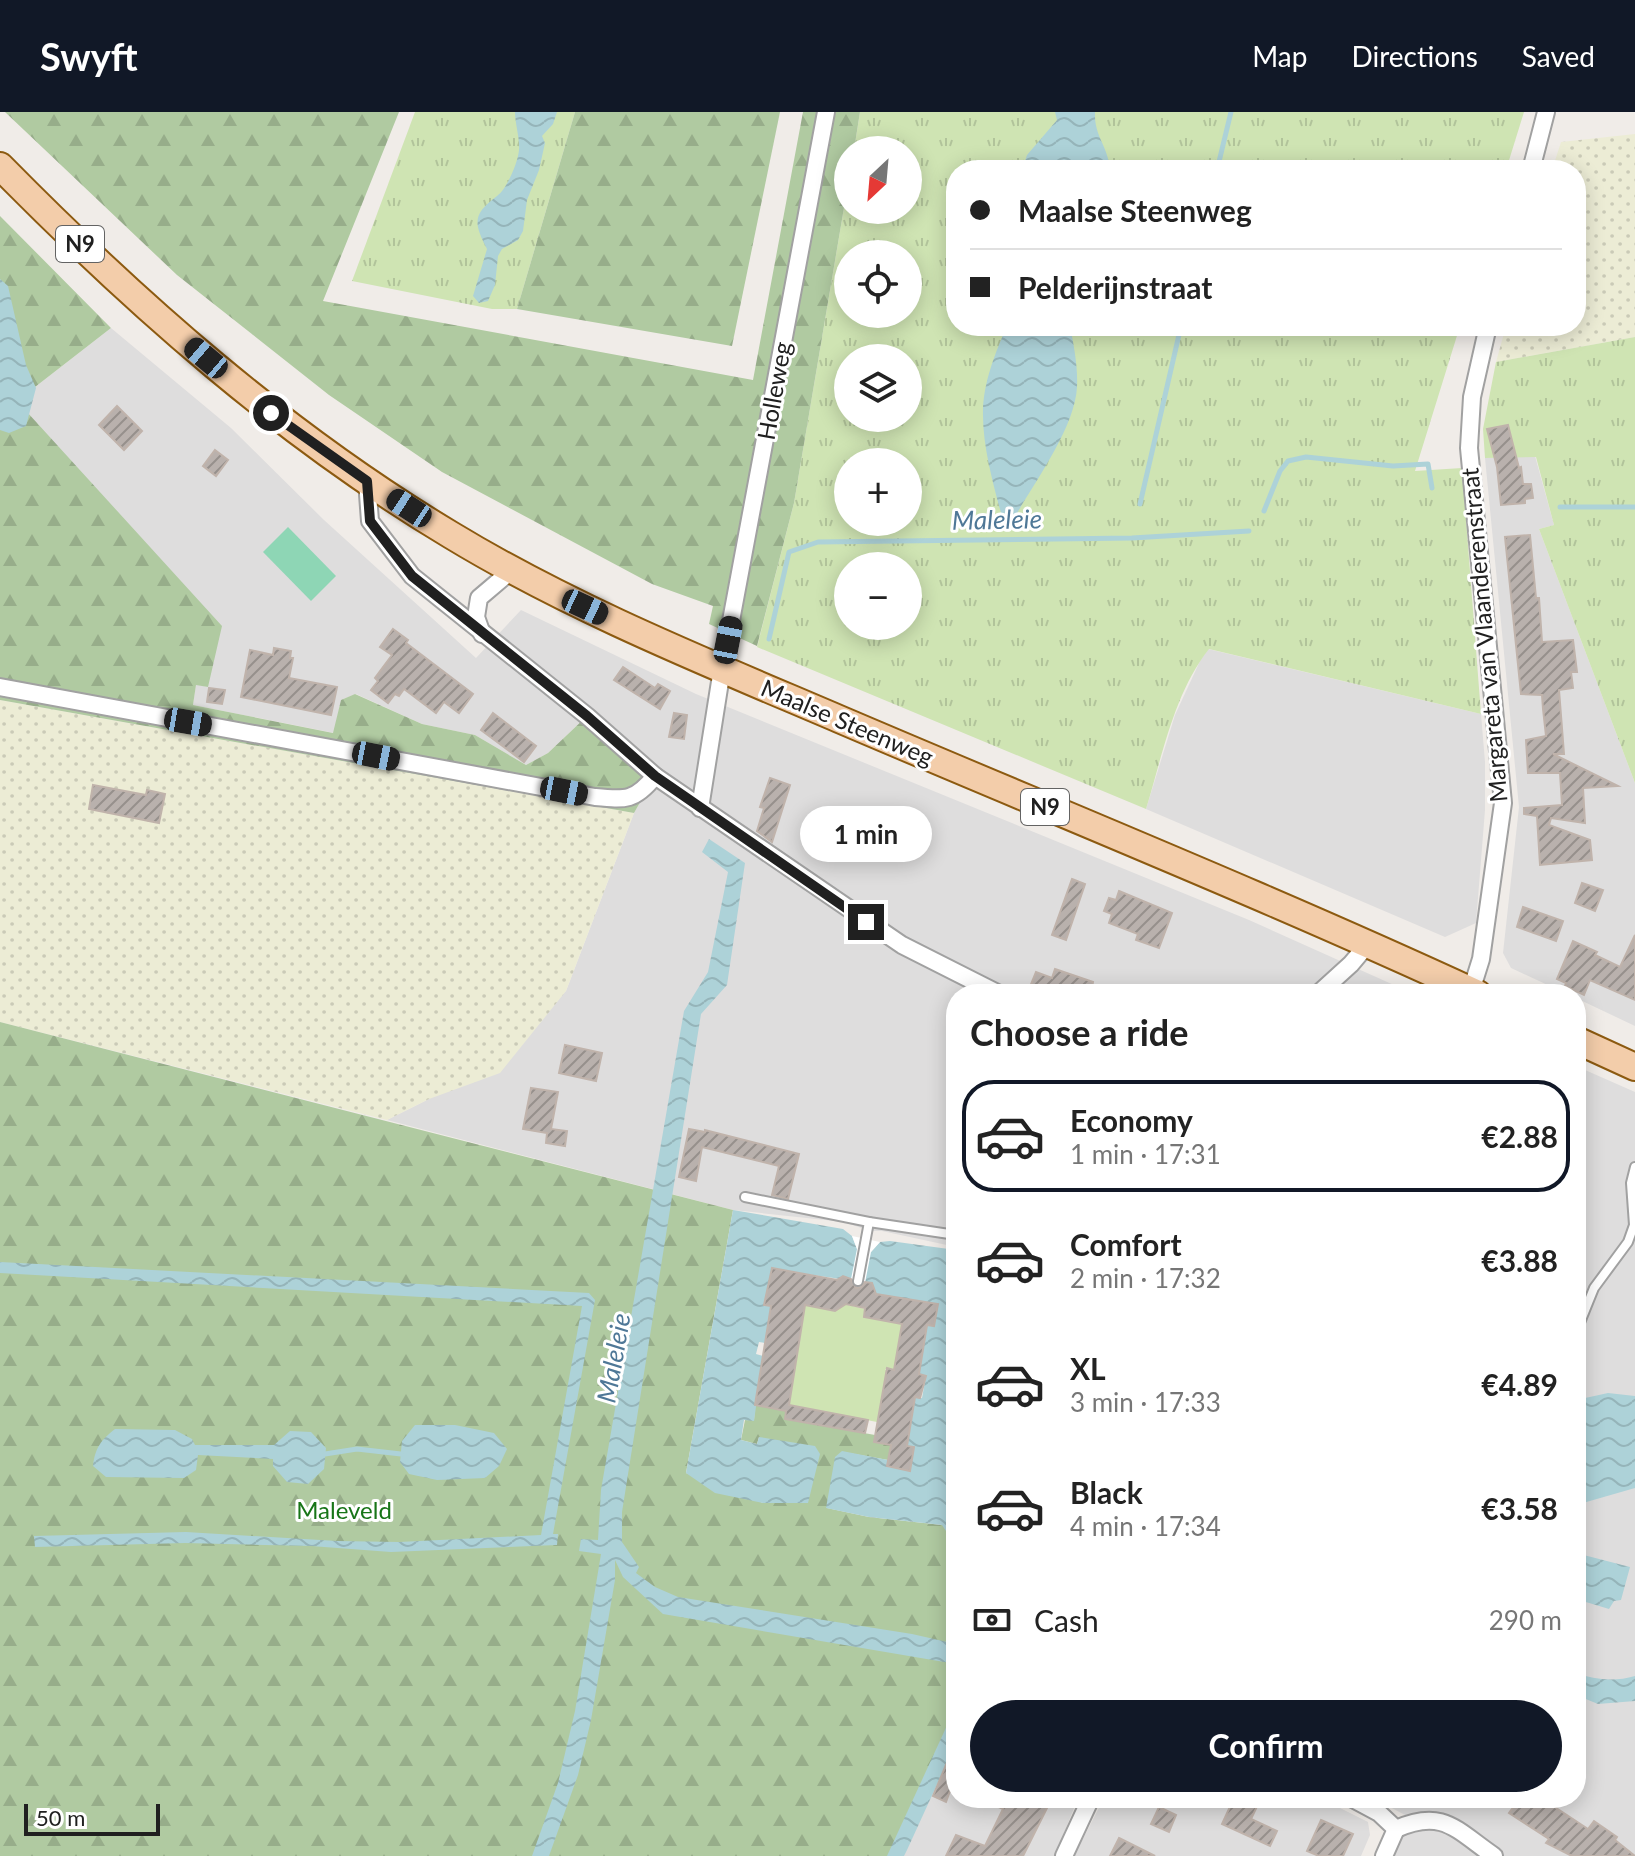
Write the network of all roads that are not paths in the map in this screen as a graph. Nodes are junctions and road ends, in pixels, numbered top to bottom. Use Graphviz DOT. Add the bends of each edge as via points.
graph roads {
  1 [pos="826,112"];
  2 [pos="1546,112"];
  3 [pos="1534,160"];
  4 [pos="0,166"];
  5 [pos="1486,336"];
  6 [pos="367,481"];
  7 [pos="512,570"];
  8 [pos="482,634"];
  9 [pos="722,669"];
  10 [pos="0,687"];
  11 [pos="655,776"];
  12 [pos="700,808"];
  13 [pos="1367,945"];
  14 [pos="979,984"];
  15 [pos="1329,984"];
  16 [pos="1456,984"];
  17 [pos="1476,984"];
  18 [pos="1586,1045"];
  19 [pos="1635,1067"];
  20 [pos="1635,1167"];
  21 [pos="745,1197"];
  22 [pos="869,1222"];
  23 [pos="946,1234"];
  24 [pos="858,1281"];
  25 [pos="1586,1308"];
  26 [pos="1086,1808"];
  27 [pos="1370,1808"];
  28 [pos="1396,1829"];
  29 [pos="1064,1856"];
  30 [pos="1384,1856"];
  31 [pos="1494,1856"];
  1 -- 9 [label="street, Holleweg"];
  2 -- 3 [label="street"];
  4 -- 6 [label="main road, Maalse Steenweg / N9" via="142,303 271,413"];
  5 -- 17 [label="street, Margareta van Vlaanderenstraat" via="1472,397 1469,448 1503,803"];
  6 -- 7 [label="main road, Maalse Steenweg / N9"];
  6 -- 8 [label="street" via="370,521 412,576"];
  7 -- 8 [label="street" via="479,598 476,617"];
  7 -- 9 [label="main road, Maalse Steenweg / N9"];
  8 -- 11 [label="street"];
  9 -- 12 [label="street, Holleweg"];
  9 -- 13 [label="main road, Maalse Steenweg / N9"];
  10 -- 11 [label="street" via="595,797 630,798"];
  11 -- 12 [label="street"];
  12 -- 14 [label="street" via="902,945"];
  13 -- 15 [label="street"];
  13 -- 16 [label="main road, Maalse Steenweg / N9"];
  18 -- 19 [label="main road"];
  20 -- 25 [label="lane" via="1634,1225"];
  21 -- 22 [label="lane"];
  22 -- 23 [label="lane"];
  22 -- 24 [label="lane"];
  26 -- 29 [label="street"];
  27 -- 28 [label="street"];
  28 -- 30 [label="street"];
  28 -- 31 [label="street" via="1425,1818 1440,1820"];
}
